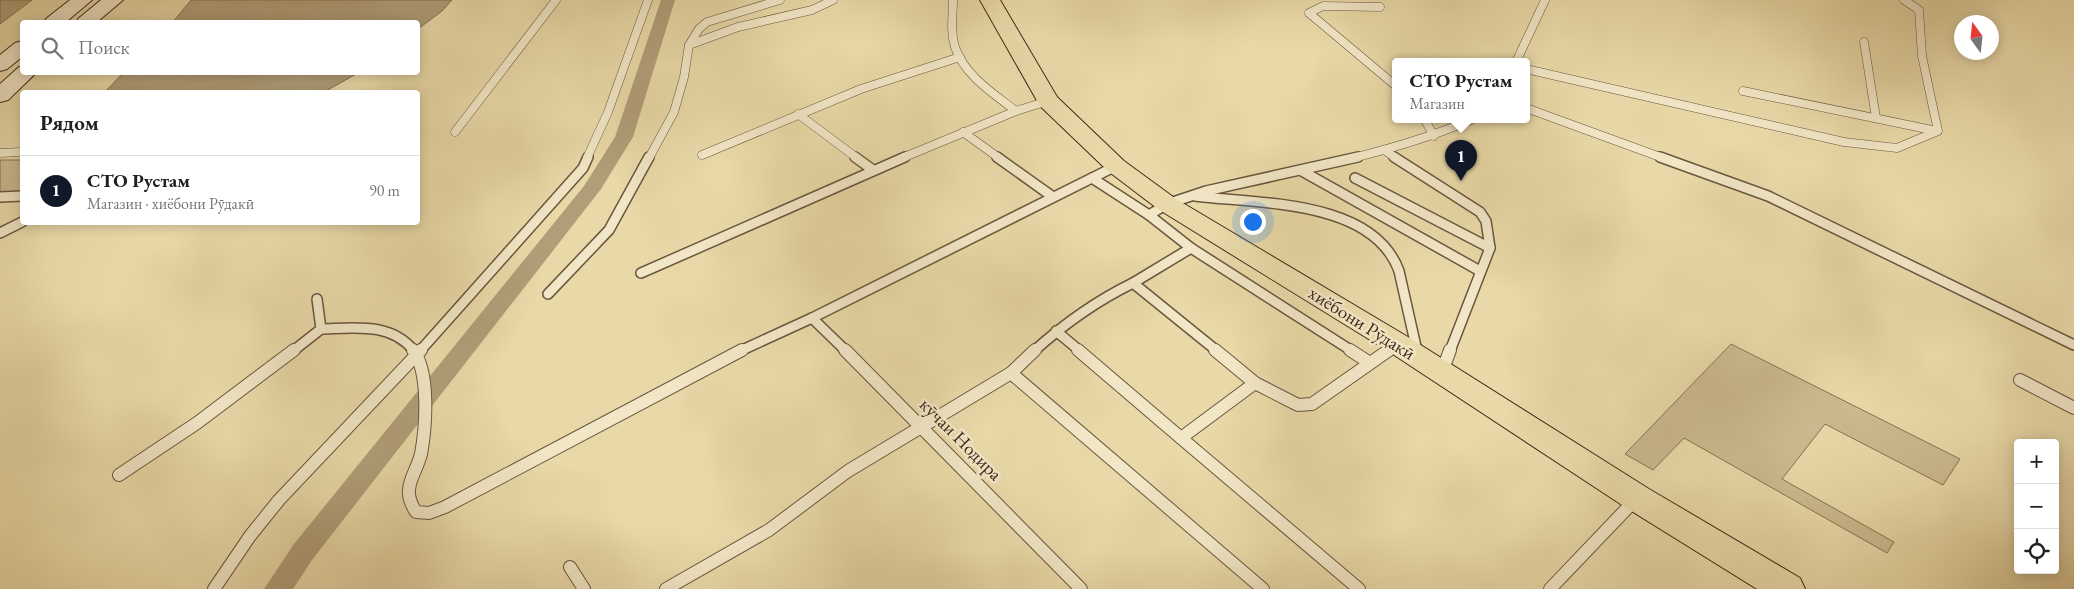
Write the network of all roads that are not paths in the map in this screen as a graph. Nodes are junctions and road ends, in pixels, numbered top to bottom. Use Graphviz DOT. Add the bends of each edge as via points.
graph roads {
  1 [pos="82,0"];
  2 [pos="113,0"];
  3 [pos="556,0"];
  4 [pos="648,0"];
  5 [pos="780,0"];
  6 [pos="833,0"];
  7 [pos="952,0"];
  8 [pos="990,0"];
  9 [pos="1545,0"];
  10 [pos="1904,0"];
  11 [pos="1380,7"];
  12 [pos="57,20"];
  13 [pos="88,20"];
  14 [pos="1864,42"];
  15 [pos="689,45"];
  16 [pos="20,50"];
  17 [pos="960,57"];
  18 [pos="1518,58"];
  19 [pos="0,65"];
  20 [pos="1530,70"];
  21 [pos="23,75"];
  22 [pos="1392,83"];
  23 [pos="1744,91"];
  24 [pos="0,95"];
  25 [pos="1048,101"];
  26 [pos="1530,109"];
  27 [pos="1016,111"];
  28 [pos="798,114"];
  29 [pos="1876,118"];
  30 [pos="1427,123"];
  31 [pos="1464,123"];
  32 [pos="1938,131"];
  33 [pos="455,132"];
  34 [pos="962,132"];
  35 [pos="1434,136"];
  36 [pos="1384,150"];
  37 [pos="0,152"];
  38 [pos="20,152"];
  39 [pos="702,155"];
  40 [pos="873,170"];
  41 [pos="1302,171"];
  42 [pos="1104,172"];
  43 [pos="1355,178"];
  44 [pos="20,196"];
  45 [pos="0,197"];
  46 [pos="1053,197"];
  47 [pos="1169,205"];
  48 [pos="20,223"];
  49 [pos="0,233"];
  50 [pos="1191,248"];
  51 [pos="1490,248"];
  52 [pos="1480,270"];
  53 [pos="641,273"];
  54 [pos="1133,283"];
  55 [pos="548,294"];
  56 [pos="317,299"];
  57 [pos="812,318"];
  58 [pos="321,329"];
  59 [pos="1056,331"];
  60 [pos="2074,345"];
  61 [pos="419,358"];
  62 [pos="1420,358"];
  63 [pos="1370,363"];
  64 [pos="1011,373"];
  65 [pos="2020,380"];
  66 [pos="1254,383"];
  67 [pos="2074,408"];
  68 [pos="923,427"];
  69 [pos="1181,438"];
  70 [pos="119,475"];
  71 [pos="1637,498"];
  72 [pos="570,567"];
  73 [pos="214,589"];
  74 [pos="584,589"];
  75 [pos="666,589"];
  76 [pos="1081,589"];
  77 [pos="1263,589"];
  78 [pos="1359,589"];
  79 [pos="1550,589"];
  80 [pos="1787,589"];
  1 -- 12 [label="main road"];
  2 -- 13 [label="main road"];
  3 -- 33 [label="lane"];
  4 -- 61 [label="lane" via="608,112 583,168"];
  5 -- 15 [label="lane" via="708,22"];
  6 -- 15 [label="lane" via="812,10 738,27"];
  7 -- 17 [label="lane" via="954,41"];
  8 -- 25 [label="highway, хиёбони Рӯдакӣ"];
  9 -- 18 [label="lane"];
  10 -- 32 [label="lane" via="1919,10 1922,56"];
  11 -- 22 [label="lane" via="1323,6 1309,13"];
  14 -- 29 [label="lane"];
  15 -- 55 [label="lane" via="674,112 609,230"];
  16 -- 19 [label="main road"];
  17 -- 27 [label="lane" via="981,83"];
  17 -- 28 [label="lane"];
  20 -- 32 [label="lane" via="1844,142 1897,148"];
  21 -- 24 [label="main road"];
  23 -- 29 [label="lane"];
  25 -- 27 [label="lane"];
  25 -- 42 [label="highway, хиёбони Рӯдакӣ"];
  26 -- 60 [label="lane" via="1768,196"];
  27 -- 34 [label="lane"];
  28 -- 39 [label="lane"];
  28 -- 40 [label="lane"];
  29 -- 32 [label="lane"];
  30 -- 35 [label="lane"];
  31 -- 35 [label="lane"];
  34 -- 40 [label="lane"];
  34 -- 46 [label="lane"];
  35 -- 36 [label="lane"];
  36 -- 41 [label="lane"];
  36 -- 51 [label="lane" via="1480,212 1486,221"];
  37 -- 38 [label="lane"];
  40 -- 53 [label="lane"];
  41 -- 47 [label="lane"];
  41 -- 52 [label="lane"];
  42 -- 46 [label="lane"];
  42 -- 47 [label="highway, хиёбони Рӯдакӣ"];
  43 -- 51 [label="lane"];
  44 -- 45 [label="lane"];
  46 -- 57 [label="lane"];
  47 -- 50 [label="lane"];
  47 -- 62 [label="highway, хиёбони Рӯдакӣ"];
  47 -- 62 [label="lane" via="1220,200 1302,207 1350,222 1375,237 1394,259"];
  48 -- 49 [label="lane"];
  50 -- 54 [label="lane"];
  50 -- 63 [label="lane"];
  51 -- 52 [label="lane"];
  52 -- 62 [label="lane"];
  54 -- 59 [label="lane" via="1108,295"];
  54 -- 66 [label="lane"];
  56 -- 58 [label="lane"];
  57 -- 61 [label="lane" via="760,341 429,513 416,512 406,493 421,453 424,407"];
  57 -- 68 [label="lane, кӯчаи Нодира"];
  58 -- 61 [label="lane" via="368,329 400,337"];
  58 -- 70 [label="lane" via="191,428"];
  59 -- 64 [label="lane"];
  59 -- 69 [label="lane"];
  61 -- 73 [label="lane" via="279,500"];
  62 -- 63 [label="lane"];
  62 -- 71 [label="highway, хиёбони Рӯдакӣ"];
  63 -- 66 [label="lane" via="1305,406"];
  64 -- 68 [label="lane"];
  64 -- 77 [label="lane"];
  65 -- 67 [label="lane"];
  66 -- 69 [label="lane"];
  68 -- 75 [label="lane" via="822,488 770,530"];
  68 -- 76 [label="lane, кӯчаи Нодира"];
  69 -- 78 [label="lane"];
  71 -- 79 [label="lane"];
  71 -- 80 [label="highway, хиёбони Рӯдакӣ"];
  72 -- 74 [label="lane"];
}
